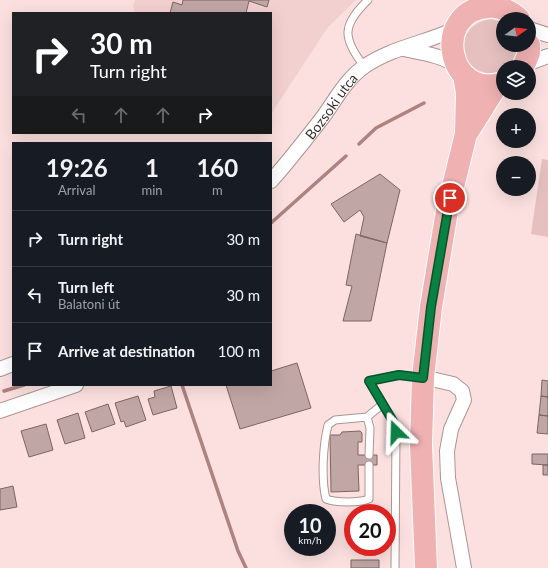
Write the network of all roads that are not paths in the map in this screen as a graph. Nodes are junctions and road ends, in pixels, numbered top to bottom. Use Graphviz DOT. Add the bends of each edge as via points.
graph roads {
  1 [pos="368,0"];
  2 [pos="487,4"];
  3 [pos="510,12"];
  4 [pos="536,27"];
  5 [pos="455,29"];
  6 [pos="548,35"];
  7 [pos="403,49"];
  8 [pos="548,56"];
  9 [pos="526,59"];
  10 [pos="364,66"];
  11 [pos="460,70"];
  12 [pos="496,84"];
  13 [pos="496,90"];
  14 [pos="466,134"];
  15 [pos="272,181"];
  16 [pos="12,364"];
  17 [pos="0,369"];
  18 [pos="423,378"];
  19 [pos="73,386"];
  20 [pos="383,404"];
  21 [pos="0,411"];
  22 [pos="367,417"];
  23 [pos="369,455"];
  24 [pos="369,465"];
  25 [pos="425,533"];
  26 [pos="395,568"];
  27 [pos="426,568"];
  28 [pos="433,568"];
  29 [pos="464,568"];
  1 -- 10 [label="lane" via="354,14 348,28 349,42"];
  2 -- 3 [label="main road"];
  2 -- 5 [label="main road" via="466,16"];
  4 -- 6 [label="street"];
  5 -- 7 [label="street, Bozsoki utca"];
  5 -- 11 [label="main road" via="451,43 452,55"];
  7 -- 10 [label="street, Bozsoki utca" via="391,52"];
  7 -- 11 [label="street" via="438,56"];
  8 -- 9 [label="street"];
  10 -- 15 [label="street, Bozsoki utca" via="338,93 324,115"];
  11 -- 12 [label="main road" via="474,82"];
  11 -- 14 [label="main road" via="467,93"];
  13 -- 14 [label="main road"];
  14 -- 18 [label="main road" via="447,211 431,307"];
  16 -- 17 [label="street"];
  18 -- 20 [label="lane" via="399,375 369,381"];
  18 -- 25 [label="main road" via="421,445"];
  18 -- 29 [label="street" via="453,384 462,391 464,400 451,429 447,451 448,478"];
  19 -- 21 [label="street"];
  20 -- 22 [label="lane"];
  20 -- 26 [label="lane" via="396,432"];
  22 -- 23 [label="lane" via="370,428"];
  22 -- 24 [label="lane" via="335,420 328,425 325,435 326,499 369,499"];
  25 -- 27 [label="main road"];
  25 -- 28 [label="main road"];
}
